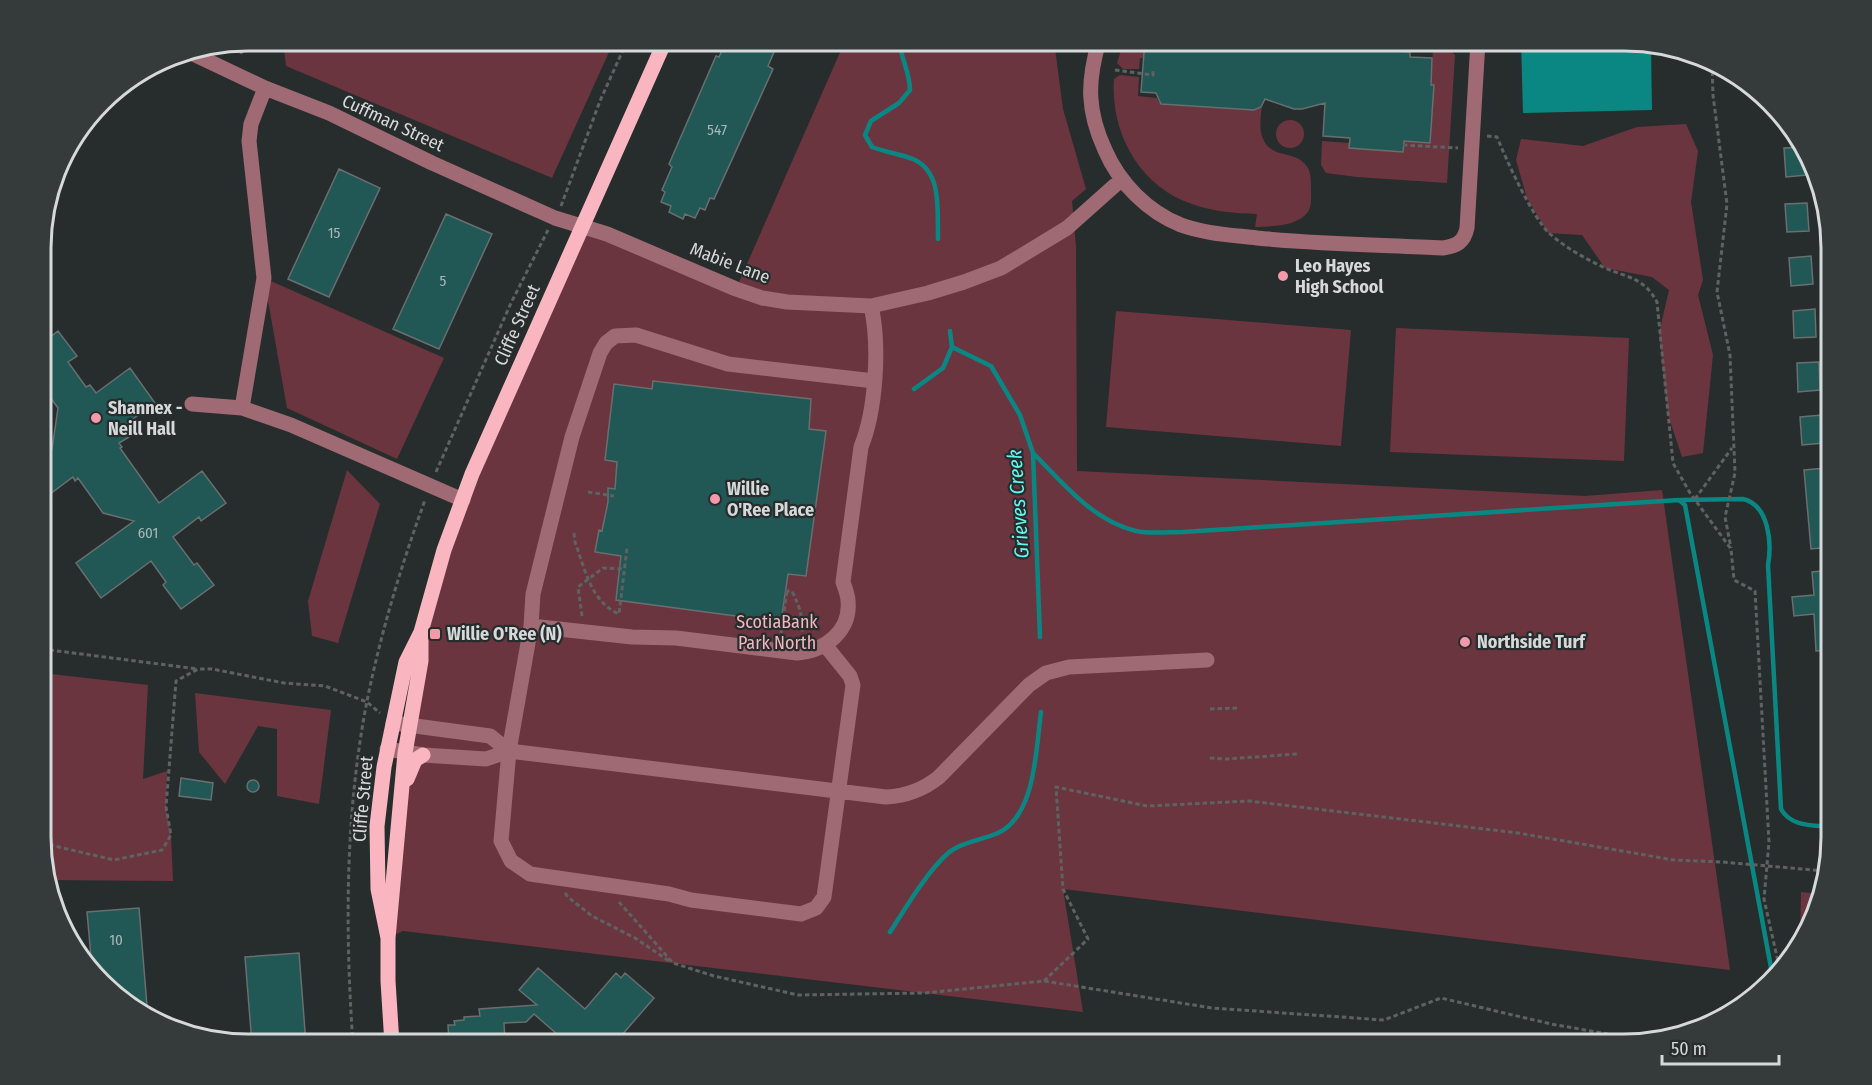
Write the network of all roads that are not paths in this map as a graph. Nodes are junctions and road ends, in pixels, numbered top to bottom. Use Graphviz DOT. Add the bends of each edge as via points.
graph roads {
  1 [pos="660,51"];
  2 [pos="1096,51"];
  3 [pos="1477,51"];
  4 [pos="200,57"];
  5 [pos="265,88"];
  6 [pos="1122,179"];
  7 [pos="582,226"];
  8 [pos="872,306"];
  9 [pos="874,381"];
  10 [pos="192,404"];
  11 [pos="242,408"];
  12 [pos="463,500"];
  13 [pos="531,626"];
  14 [pos="421,632"];
  15 [pos="825,645"];
  16 [pos="1207,660"];
  17 [pos="393,723"];
  18 [pos="409,725"];
  19 [pos="387,749"];
  20 [pos="509,751"];
  21 [pos="405,753"];
  22 [pos="423,755"];
  23 [pos="402,790"];
  24 [pos="840,792"];
  25 [pos="388,938"];
  26 [pos="391,1034"];
  1 -- 7 [label="main road, Cliffe Street"];
  2 -- 6 [label="street" via="1090,86 1095,129"];
  3 -- 6 [label="street" via="1469,205 1465,236 1453,246 1273,240 1218,234 1181,225 1159,213"];
  4 -- 5 [label="street, Cuffman Street"];
  5 -- 7 [label="street, Cuffman Street" via="329,113 555,218"];
  5 -- 11 [label="street" via="249,141 264,278"];
  6 -- 8 [label="street, Mabie Lane" via="1067,228 1001,268 928,293"];
  7 -- 8 [label="street, Mabie Lane" via="762,298"];
  7 -- 12 [label="main road, Cliffe Street"];
  8 -- 9 [label="street" via="876,327"];
  9 -- 13 [label="street" via="728,364 636,335 615,336 600,353 572,437 533,594"];
  9 -- 15 [label="street" via="843,582 847,615 843,628"];
  10 -- 11 [label="street"];
  11 -- 12 [label="street" via="291,425"];
  12 -- 14 [label="main road, Cliffe Street"];
  13 -- 15 [label="street" via="797,653"];
  13 -- 20 [label="street"];
  14 -- 17 [label="main road, Cliffe Street" via="406,662"];
  14 -- 18 [label="main road, Cliffe Street" via="421,661"];
  15 -- 24 [label="street" via="853,685"];
  16 -- 24 [label="street" via="1057,669 1029,685 925,788 897,797"];
  17 -- 18 [label="street"];
  17 -- 19 [label="main road, Cliffe Street"];
  18 -- 20 [label="street" via="490,736"];
  18 -- 21 [label="main road, Cliffe Street"];
  19 -- 21 [label="street"];
  19 -- 25 [label="main road, Cliffe Street" via="377,826 378,889"];
  20 -- 22 [label="street" via="486,759"];
  20 -- 24 [label="street"];
  20 -- 24 [label="street" via="501,841 519,868 530,874 779,912 801,914 816,908 824,897"];
  21 -- 22 [label="street"];
  21 -- 23 [label="main road, Cliffe Street"];
  22 -- 23 [label="main road" via="415,760"];
  23 -- 25 [label="main road, Cliffe Street"];
  25 -- 26 [label="main road, Cliffe Street"];
}
